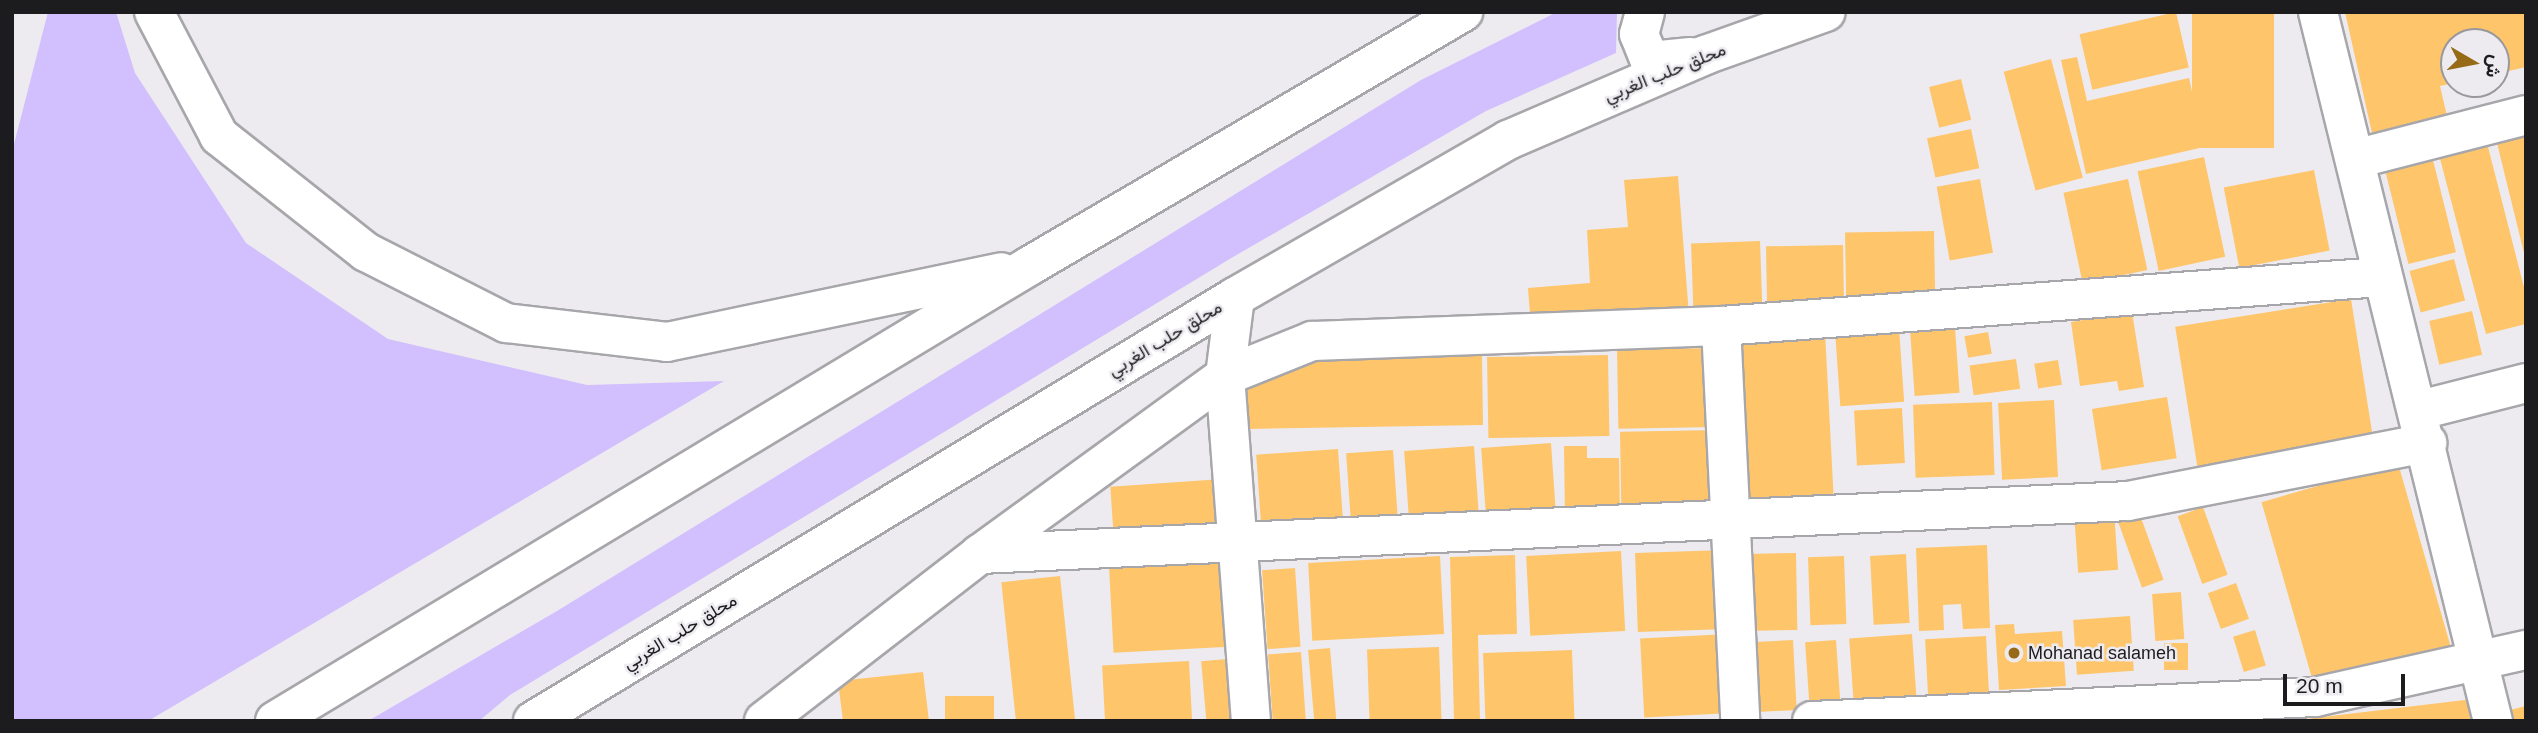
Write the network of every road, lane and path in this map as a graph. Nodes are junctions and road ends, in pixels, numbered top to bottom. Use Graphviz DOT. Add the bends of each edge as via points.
graph roads {
  1 [pos="154,12"];
  2 [pos="1463,12"];
  3 [pos="1645,12"];
  4 [pos="1826,12"];
  5 [pos="2318,12"];
  6 [pos="1705,55"];
  7 [pos="2526,115"];
  8 [pos="2355,159"];
  9 [pos="1031,265"];
  10 [pos="2380,277"];
  11 [pos="1235,297"];
  12 [pos="1721,326"];
  13 [pos="1225,376"];
  14 [pos="2526,383"];
  15 [pos="2423,427"];
  16 [pos="1729,523"];
  17 [pos="1237,544"];
  18 [pos="980,554"];
  19 [pos="2526,650"];
  20 [pos="2481,662"];
  21 [pos="275,721"];
  22 [pos="533,721"];
  23 [pos="764,721"];
  24 [pos="1251,721"];
  25 [pos="1740,721"];
  26 [pos="1812,721"];
  27 [pos="2493,721"];
  1 -- 9 [label="main road" via="219,136 366,252 506,323 667,342"];
  2 -- 9 [label="main road"];
  3 -- 6 [label="main road" via="1639,34 1650,61"];
  4 -- 6 [label="main road, محلق حلب الغربي"];
  5 -- 8 [label="main road"];
  6 -- 11 [label="main road, محلق حلب الغربي" via="1508,140"];
  7 -- 8 [label="main road"];
  8 -- 10 [label="main road"];
  9 -- 21 [label="main road"];
  10 -- 12 [label="main road"];
  10 -- 15 [label="main road"];
  11 -- 13 [label="main road"];
  11 -- 22 [label="main road, محلق حلب الغربي"];
  12 -- 13 [label="main road" via="1312,341"];
  12 -- 16 [label="main road"];
  13 -- 17 [label="main road"];
  13 -- 18 [label="main road"];
  14 -- 15 [label="main road"];
  15 -- 16 [label="main road" via="2128,501"];
  15 -- 20 [label="main road"];
  16 -- 17 [label="main road"];
  16 -- 25 [label="main road"];
  17 -- 18 [label="main road"];
  17 -- 24 [label="main road"];
  18 -- 23 [label="main road"];
  19 -- 20 [label="main road"];
  20 -- 26 [label="main road" via="2315,696"];
  20 -- 27 [label="main road"];
}
